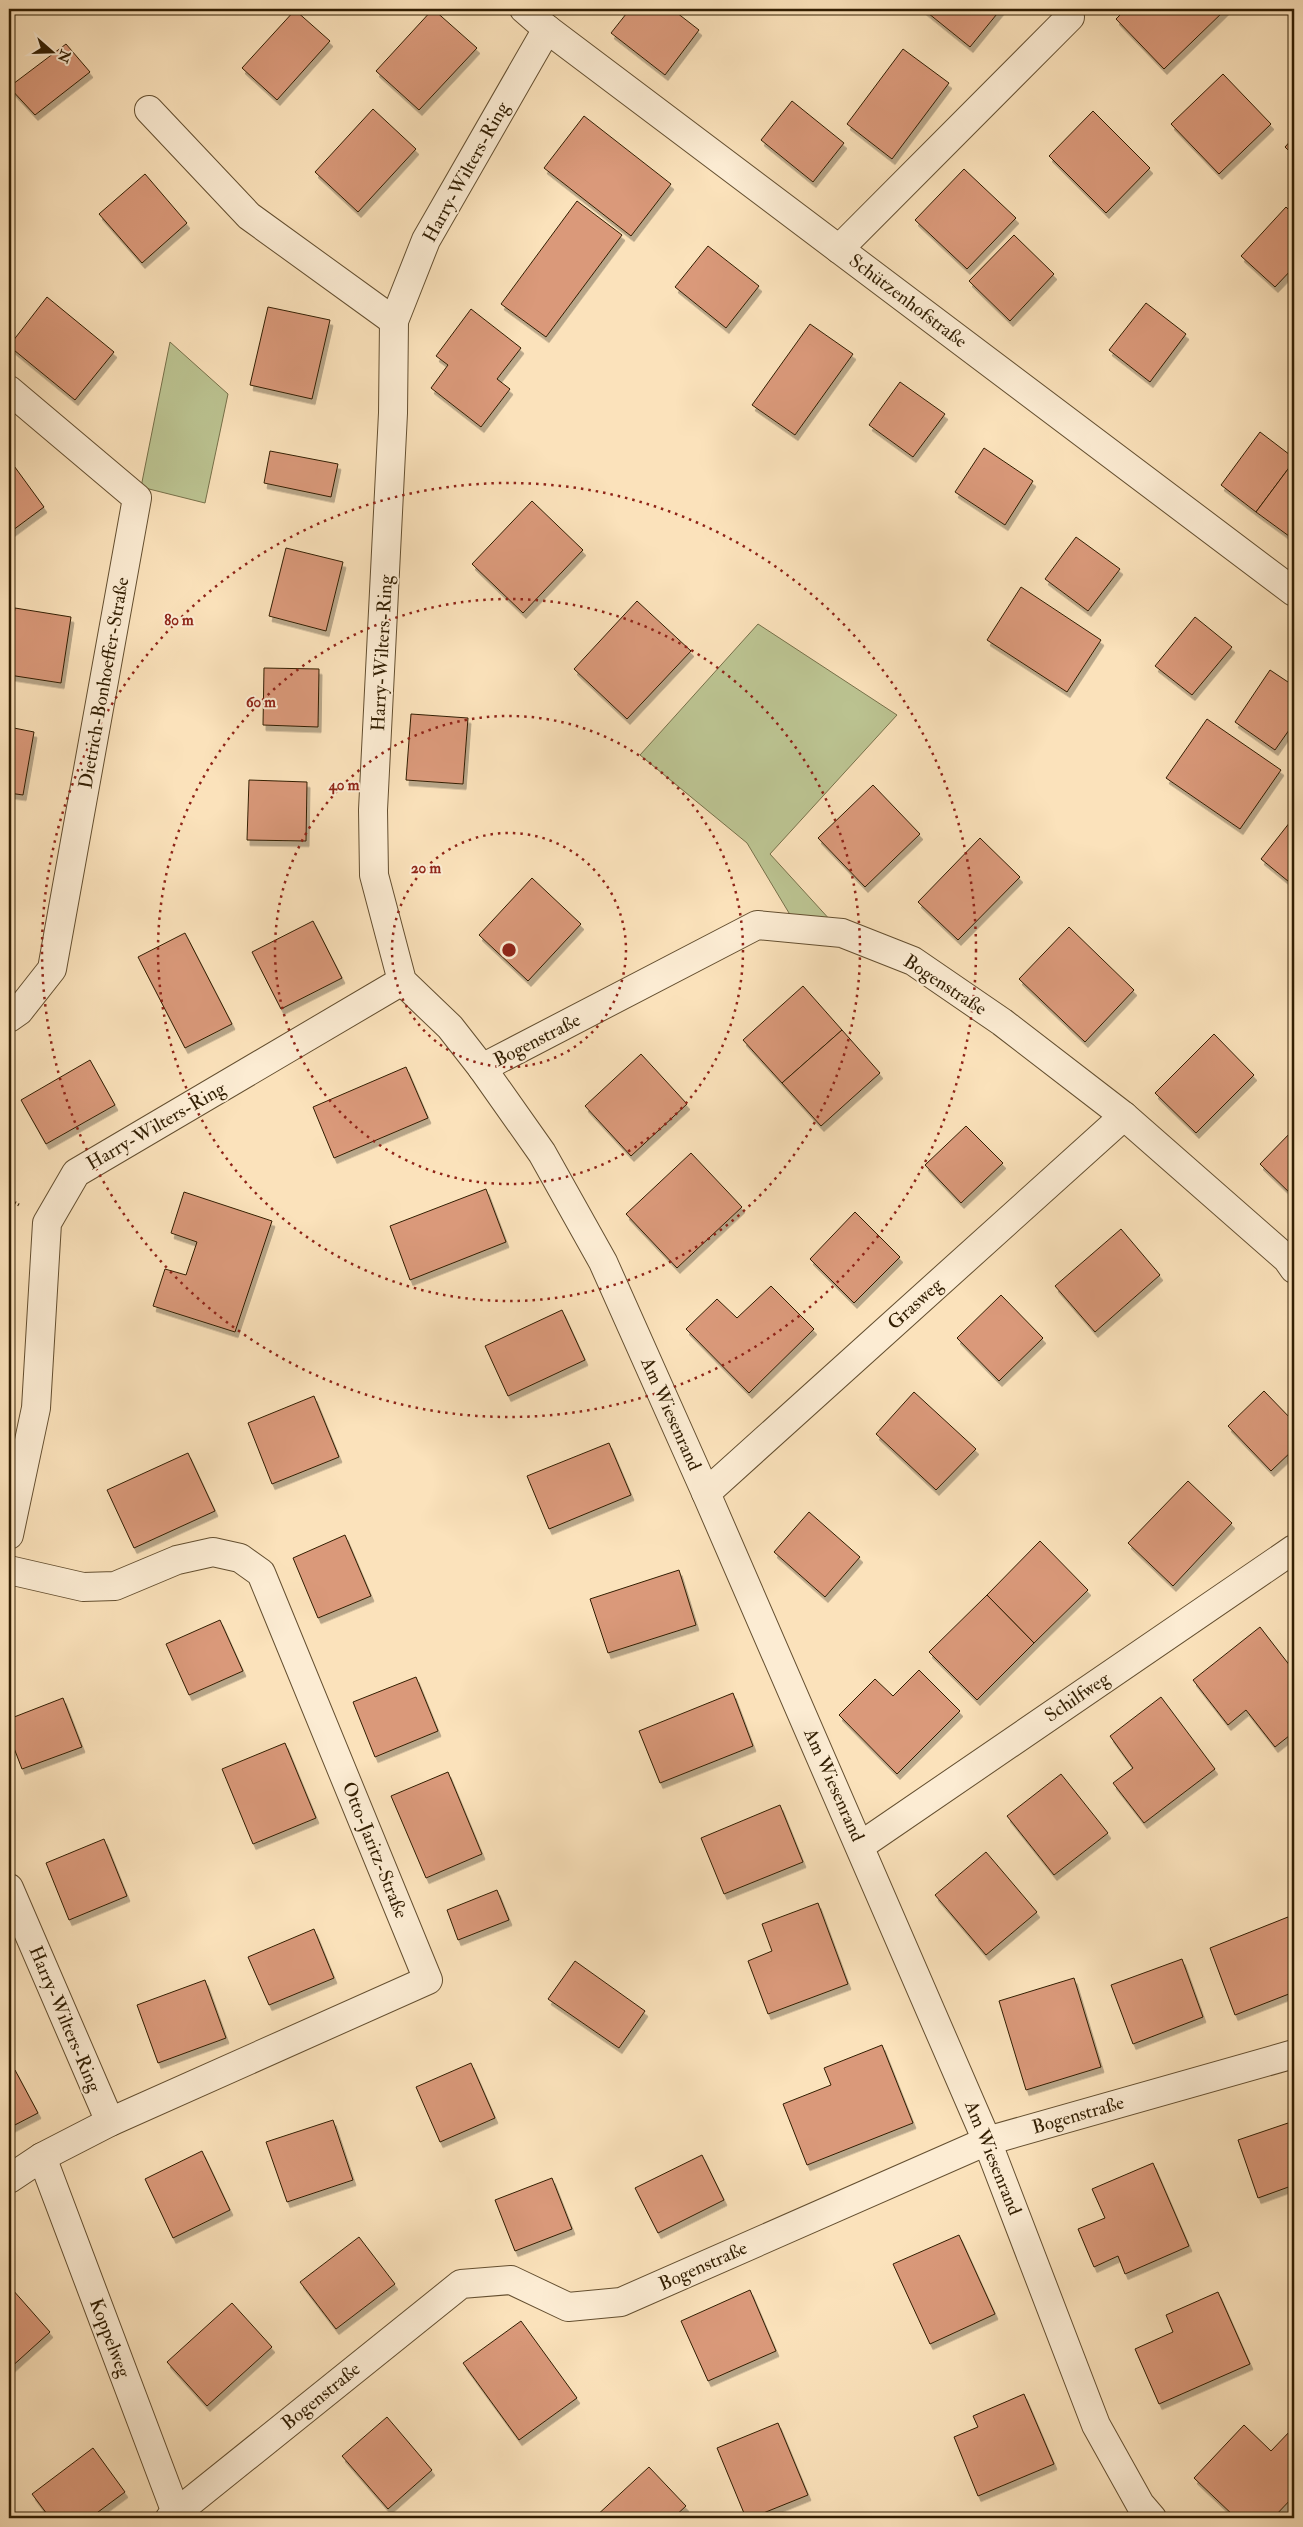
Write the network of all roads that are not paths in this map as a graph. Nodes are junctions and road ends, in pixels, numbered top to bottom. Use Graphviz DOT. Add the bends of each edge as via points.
graph roads {
  1 [pos="524,9"];
  2 [pos="1070,17"];
  3 [pos="547,29"];
  4 [pos="149,110"];
  5 [pos="839,249"];
  6 [pos="394,321"];
  7 [pos="9,390"];
  8 [pos="1294,592"];
  9 [pos="402,981"];
  10 [pos="9,1018"];
  11 [pos="482,1068"];
  12 [pos="1124,1116"];
  13 [pos="1294,1269"];
  14 [pos="706,1492"];
  15 [pos="9,1535"];
  16 [pos="1294,1548"];
  17 [pos="9,1570"];
  18 [pos="860,1846"];
  19 [pos="9,1888"];
  20 [pos="1294,2054"];
  21 [pos="110,2122"];
  22 [pos="987,2141"];
  23 [pos="42,2157"];
  24 [pos="9,2179"];
  25 [pos="174,2517"];
  26 [pos="1152,2518"];
  1 -- 3 [label="street, Schützenhofstraße"];
  2 -- 5 [label="street"];
  3 -- 5 [label="street, Schützenhofstraße"];
  3 -- 6 [label="street, Harry-Wilters-Ring" via="426,240"];
  4 -- 6 [label="street" via="249,216"];
  5 -- 8 [label="street, Schützenhofstraße"];
  6 -- 9 [label="street, Harry-Wilters-Ring" via="392,442 373,810 374,875"];
  7 -- 10 [label="street, Dietrich-Bonhoeffer-Straße" via="137,498 52,969 19,1011"];
  9 -- 11 [label="street" via="450,1028"];
  9 -- 15 [label="street, Harry-Wilters-Ring" via="76,1172 47,1223 36,1408"];
  11 -- 12 [label="street, Bogenstraße" via="757,925 842,933 912,960 1002,1022"];
  11 -- 14 [label="street, Am Wiesenrand" via="542,1153 603,1262"];
  12 -- 13 [label="street, Bogenstraße" via="1287,1259"];
  12 -- 14 [label="street, Grasweg"];
  14 -- 18 [label="street, Am Wiesenrand"];
  16 -- 18 [label="street, Schilfweg"];
  17 -- 21 [label="street, Otto-Jaritz-Straße" via="83,1586 115,1586 177,1560 213,1552 240,1558 261,1573 428,1980"];
  18 -- 22 [label="street, Am Wiesenrand"];
  19 -- 21 [label="street, Harry-Wilters-Ring"];
  20 -- 22 [label="street, Bogenstraße"];
  21 -- 23 [label="street, Otto-Jaritz-Straße"];
  22 -- 25 [label="street, Bogenstraße" via="621,2302 568,2307 511,2280 461,2284"];
  22 -- 26 [label="street, Am Wiesenrand" via="1096,2425 1140,2504"];
  23 -- 24 [label="street"];
  23 -- 25 [label="street, Koppelweg"];
}
